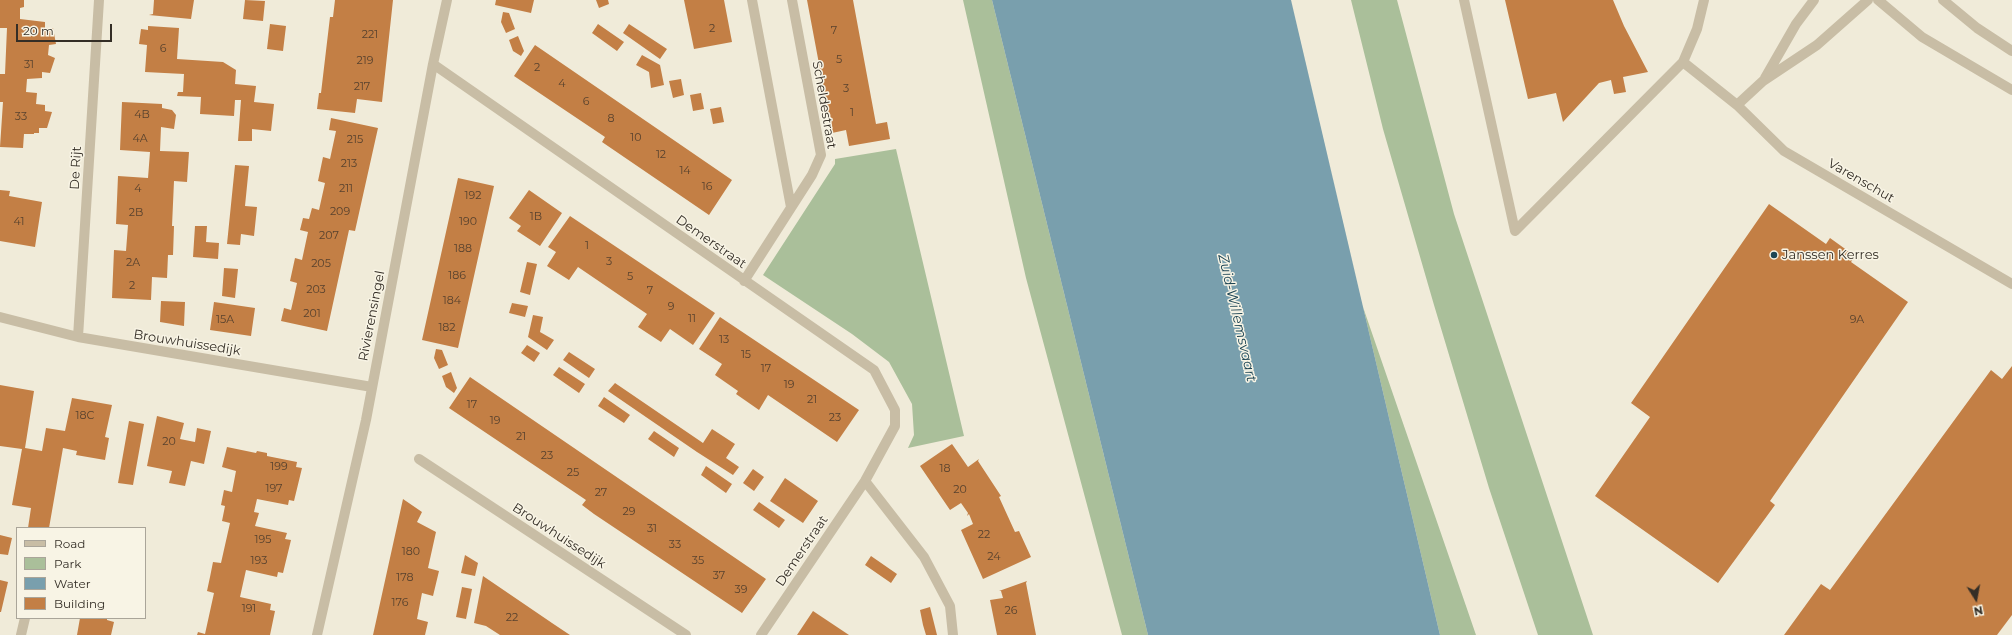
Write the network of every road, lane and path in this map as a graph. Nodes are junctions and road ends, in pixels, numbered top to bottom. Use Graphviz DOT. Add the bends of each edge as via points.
graph roads {
  1 [pos="99,0"];
  2 [pos="447,0"];
  3 [pos="752,0"];
  4 [pos="792,0"];
  5 [pos="1464,0"];
  6 [pos="1704,0"];
  7 [pos="1814,0"];
  8 [pos="1868,0"];
  9 [pos="1878,0"];
  10 [pos="1943,0"];
  11 [pos="2012,51"];
  12 [pos="1684,62"];
  13 [pos="433,64"];
  14 [pos="1763,81"];
  15 [pos="2012,90"];
  16 [pos="1738,105"];
  17 [pos="791,207"];
  18 [pos="744,281"];
  19 [pos="2012,284"];
  20 [pos="0,317"];
  21 [pos="78,337"];
  22 [pos="372,387"];
  23 [pos="418,459"];
  24 [pos="864,481"];
  25 [pos="25,619"];
  26 [pos="21,635"];
  27 [pos="317,635"];
  28 [pos="686,635"];
  29 [pos="761,635"];
  30 [pos="953,635"];
  1 -- 21 [label="street, De Rijt"];
  2 -- 13 [label="street, Rivierensingel"];
  3 -- 17 [label="street"];
  4 -- 17 [label="street, Scheldestraat" via="821,155 812,175"];
  5 -- 12 [label="street" via="1515,231"];
  6 -- 12 [label="street" via="1697,29"];
  7 -- 14 [label="street" via="1796,24"];
  8 -- 14 [label="street" via="1817,45"];
  9 -- 15 [label="street" via="1922,37"];
  10 -- 11 [label="street" via="1977,28"];
  12 -- 16 [label="street, Varenschut"];
  13 -- 18 [label="street, Demerstraat"];
  13 -- 22 [label="street, Rivierensingel"];
  14 -- 16 [label="street"];
  16 -- 19 [label="street, Varenschut" via="1784,152"];
  17 -- 18 [label="street, Scheldestraat"];
  18 -- 24 [label="street, Demerstraat" via="874,370 895,410 895,426"];
  20 -- 21 [label="street, Brouwhuissedijk"];
  21 -- 22 [label="street, Brouwhuissedijk"];
  22 -- 27 [label="street, Rivierensingel"];
  23 -- 28 [label="street, Brouwhuissedijk"];
  24 -- 29 [label="street, Demerstraat"];
  24 -- 30 [label="street" via="924,557 950,606"];
  25 -- 26 [label="street"];
}
